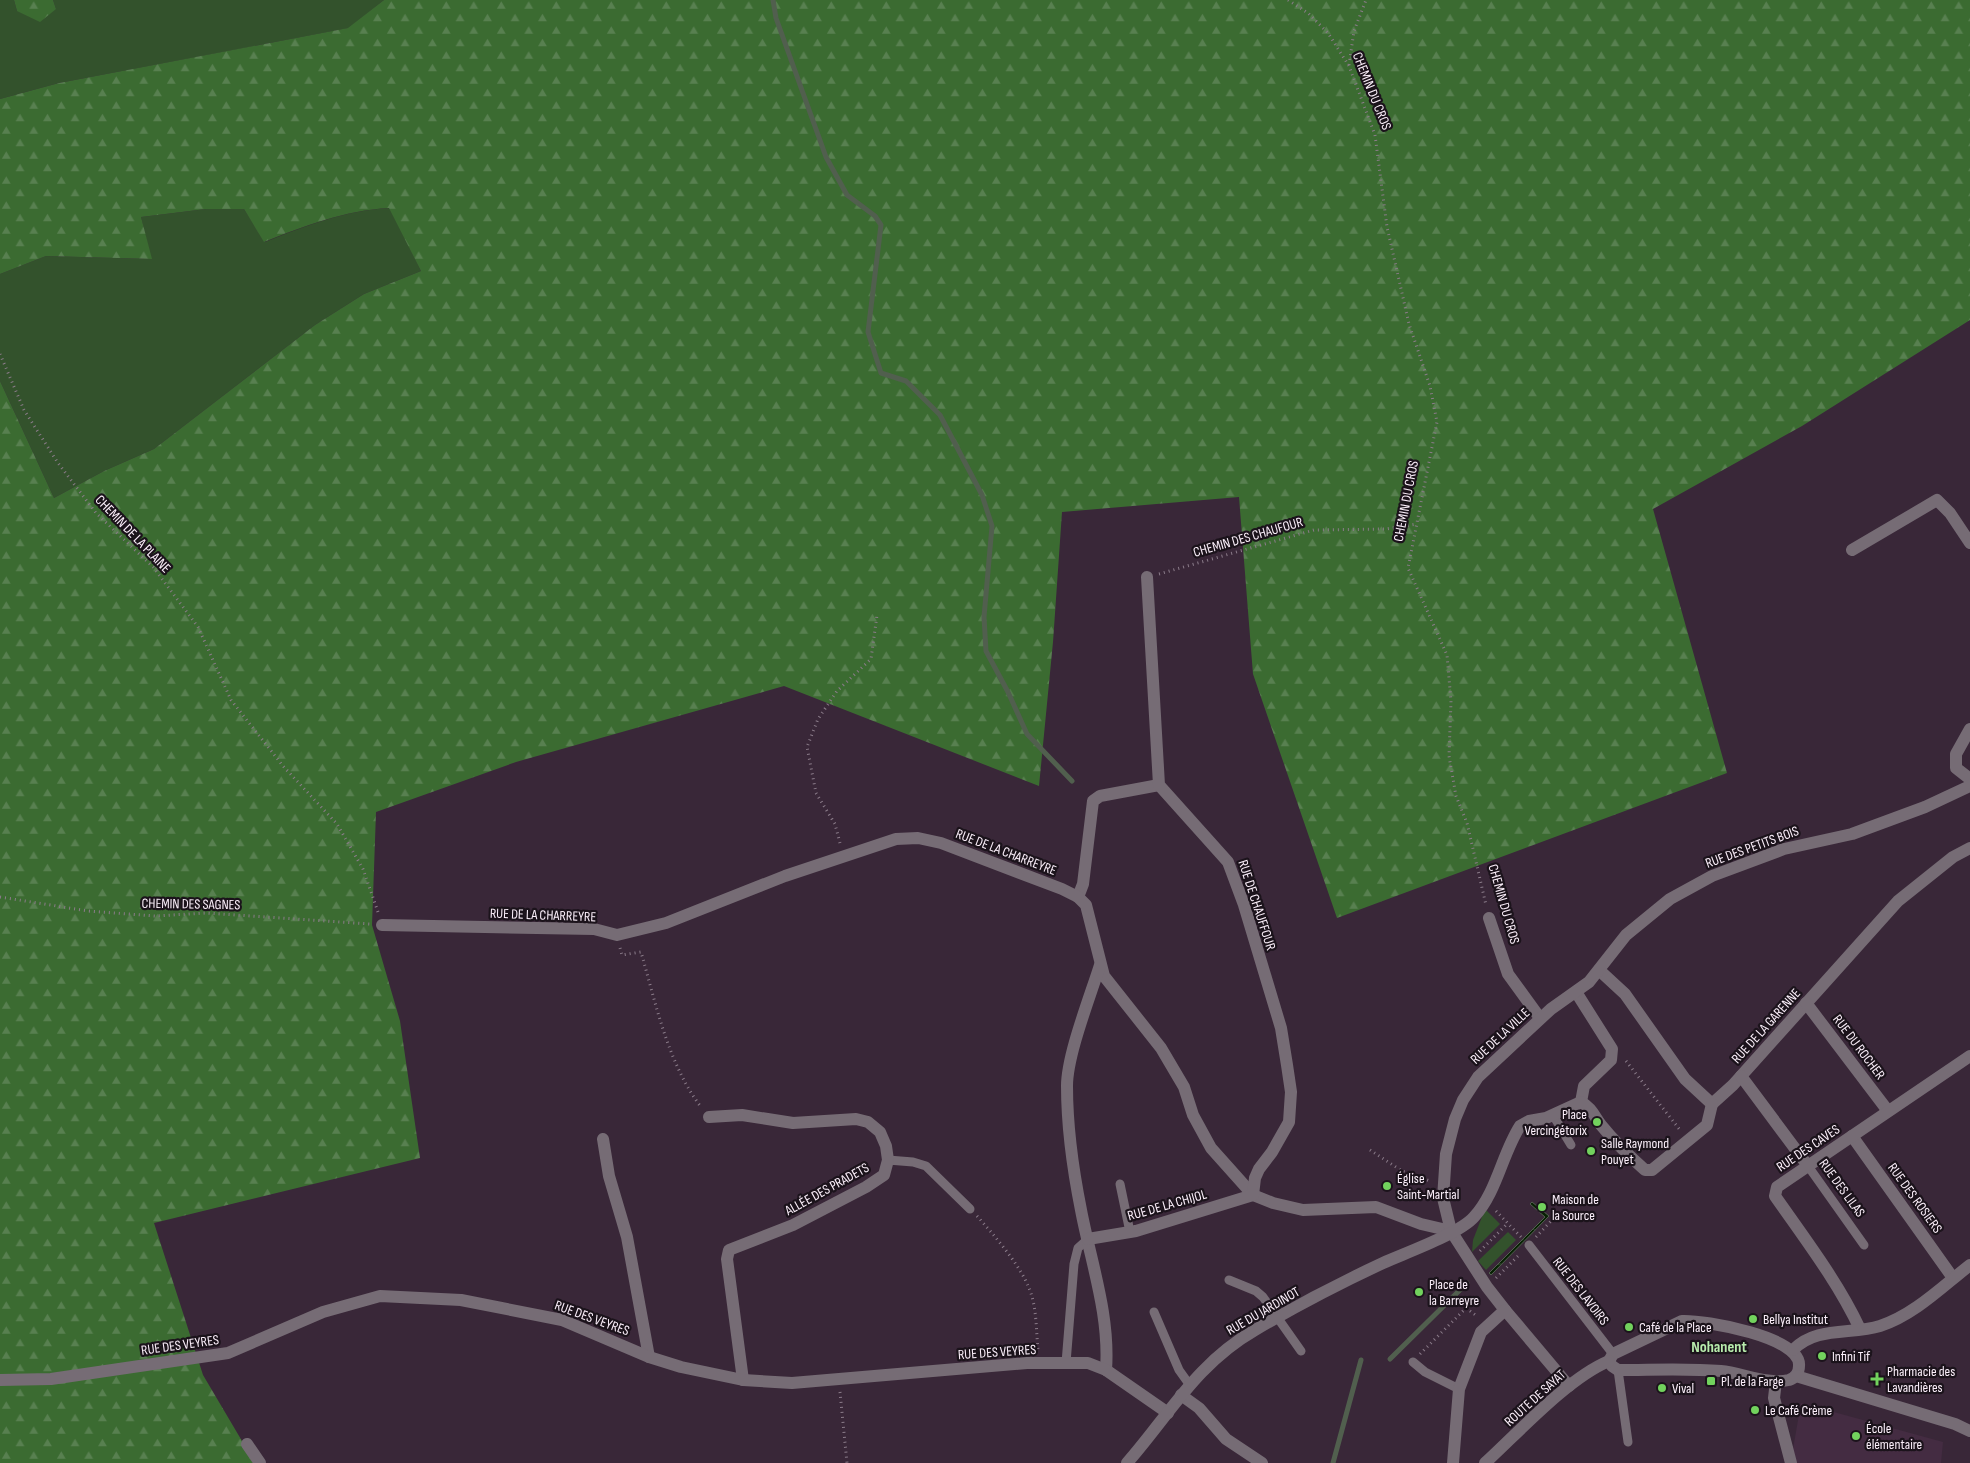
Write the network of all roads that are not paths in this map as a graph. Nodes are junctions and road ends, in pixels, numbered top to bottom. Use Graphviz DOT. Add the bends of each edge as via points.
graph roads {
  1 [pos="1970,543"];
  2 [pos="1852,550"];
  3 [pos="1147,577"];
  4 [pos="1970,729"];
  5 [pos="1970,779"];
  6 [pos="1159,785"];
  7 [pos="1970,786"];
  8 [pos="1970,848"];
  9 [pos="1078,897"];
  10 [pos="1489,918"];
  11 [pos="382,925"];
  12 [pos="1100,965"];
  13 [pos="1599,970"];
  14 [pos="1576,992"];
  15 [pos="1806,1003"];
  16 [pos="1540,1018"];
  17 [pos="1970,1056"];
  18 [pos="1741,1076"];
  19 [pos="1581,1102"];
  20 [pos="1712,1104"];
  21 [pos="1888,1111"];
  22 [pos="1553,1115"];
  23 [pos="708,1117"];
  24 [pos="1852,1136"];
  25 [pos="602,1139"];
  26 [pos="1571,1146"];
  27 [pos="888,1160"];
  28 [pos="1808,1166"];
  29 [pos="1120,1184"];
  30 [pos="1253,1194"];
  31 [pos="970,1209"];
  32 [pos="1451,1231"];
  33 [pos="1130,1232"];
  34 [pos="1088,1239"];
  35 [pos="1864,1244"];
  36 [pos="1529,1245"];
  37 [pos="1970,1265"];
  38 [pos="1953,1278"];
  39 [pos="1229,1280"];
  40 [pos="1505,1310"];
  41 [pos="1154,1312"];
  42 [pos="1278,1318"];
  43 [pos="1860,1329"];
  44 [pos="1793,1350"];
  45 [pos="1301,1351"];
  46 [pos="649,1357"];
  47 [pos="1614,1361"];
  48 [pos="1413,1362"];
  49 [pos="1066,1363"];
  50 [pos="1106,1370"];
  51 [pos="1796,1376"];
  52 [pos="0,1380"];
  53 [pos="744,1380"];
  54 [pos="1776,1381"];
  55 [pos="1189,1384"];
  56 [pos="1569,1386"];
  57 [pos="1459,1390"];
  58 [pos="1181,1395"];
  59 [pos="1168,1413"];
  60 [pos="1970,1431"];
  61 [pos="1628,1442"];
  62 [pos="247,1444"];
  63 [pos="260,1463"];
  64 [pos="1126,1463"];
  65 [pos="1262,1463"];
  66 [pos="1453,1463"];
  67 [pos="1484,1463"];
  68 [pos="1791,1463"];
  1 -- 2 [label="street" via="1937,500"];
  3 -- 6 [label="street"];
  4 -- 5 [label="street" via="1956,754 1956,768"];
  6 -- 9 [label="street" via="1100,796 1093,801 1083,884"];
  6 -- 30 [label="street, RUE DE CHAUFFOUR" via="1228,862 1281,1028 1292,1092 1289,1122 1255,1178"];
  7 -- 13 [label="street, RUE DES PETITS BOIS" via="1852,834 1784,849 1712,876 1647,916 1626,935"];
  8 -- 15 [label="street, RUE DE LA GARENNE" via="1953,857 1898,901"];
  9 -- 11 [label="street, RUE DE LA CHARREYRE" via="918,838 896,839 844,855 666,923 617,935 594,929"];
  9 -- 12 [label="street" via="1090,916"];
  10 -- 16 [label="street, CHEMIN DU CROS" via="1508,974"];
  12 -- 30 [label="street" via="1104,976 1184,1087 1193,1115 1211,1148"];
  12 -- 34 [label="street" via="1067,1084 1070,1133"];
  13 -- 14 [label="street, RUE DE LA VILLE"];
  13 -- 20 [label="street" via="1625,994 1685,1079"];
  14 -- 16 [label="street, RUE DE LA VILLE"];
  14 -- 19 [label="street" via="1612,1049 1612,1060 1584,1086"];
  15 -- 18 [label="street, RUE DE LA GARENNE"];
  15 -- 21 [label="street, RUE DU ROCHER"];
  16 -- 32 [label="street, RUE DE LA VILLE" via="1478,1077 1455,1119 1442,1186"];
  17 -- 21 [label="street, RUE DES CAVES"];
  18 -- 20 [label="street, RUE DE LA GARENNE"];
  18 -- 28 [label="street, RUE DES LILAS"];
  19 -- 20 [label="street" via="1590,1106 1600,1124 1645,1170 1652,1170 1706,1124"];
  19 -- 22 [label="street, RUE DU JARDINOT"];
  21 -- 24 [label="street, RUE DES CAVES"];
  22 -- 26 [label="lane"];
  22 -- 32 [label="street, RUE DU JARDINOT" via="1520,1126 1486,1201 1474,1218"];
  23 -- 27 [label="street, ALLÉE DES PRADETS" via="742,1115 792,1122 856,1119 868,1122 880,1132"];
  24 -- 28 [label="street, RUE DES CAVES"];
  24 -- 38 [label="street, RUE DES ROSIERS"];
  25 -- 46 [label="street" via="609,1176 628,1237"];
  27 -- 31 [label="lane" via="926,1166"];
  27 -- 53 [label="street, ALLÉE DES PRADETS" via="884,1175 866,1187 793,1225 729,1250 727,1259"];
  28 -- 35 [label="lane, RUE DES LILAS"];
  28 -- 43 [label="street, RUE DES CAVES" via="1776,1187 1775,1196 1820,1261"];
  29 -- 33 [label="lane"];
  30 -- 32 [label="street" via="1303,1210 1376,1207"];
  30 -- 33 [label="street, RUE DE LA CHIJOL"];
  32 -- 40 [label="street"];
  32 -- 42 [label="street, RUE DU JARDINOT"];
  33 -- 34 [label="street, RUE DE LA CHIJOL"];
  34 -- 49 [label="lane" via="1078,1248 1074,1264"];
  34 -- 50 [label="street" via="1108,1344"];
  36 -- 47 [label="lane, RUE DES LAVOIRS"];
  37 -- 38 [label="street"];
  38 -- 43 [label="street" via="1901,1317 1880,1326"];
  39 -- 42 [label="lane" via="1256,1291"];
  40 -- 56 [label="street"];
  40 -- 57 [label="street" via="1481,1332"];
  41 -- 55 [label="lane" via="1179,1370"];
  42 -- 45 [label="lane"];
  42 -- 55 [label="street, RUE DU JARDINOT" via="1222,1353"];
  43 -- 44 [label="street" via="1809,1338"];
  44 -- 47 [label="street, ROUTE DE SAYAT" via="1728,1326 1682,1321 1668,1326"];
  44 -- 51 [label="street" via="1800,1364"];
  46 -- 52 [label="street, RUE DES VEYRES" via="562,1320 461,1300 380,1296 323,1312 228,1353 51,1379"];
  46 -- 53 [label="street, RUE DES VEYRES"];
  47 -- 54 [label="street" via="1719,1371"];
  47 -- 56 [label="street, ROUTE DE SAYAT" via="1586,1373"];
  47 -- 61 [label="lane"];
  48 -- 57 [label="lane"];
  49 -- 50 [label="street, RUE DES VEYRES" via="1088,1363"];
  49 -- 53 [label="street, RUE DES VEYRES" via="792,1383"];
  50 -- 59 [label="street, RUE DES VEYRES"];
  51 -- 54 [label="street"];
  51 -- 60 [label="street"];
  54 -- 68 [label="street" via="1774,1398"];
  55 -- 58 [label="street, RUE DU JARDINOT"];
  56 -- 67 [label="street, ROUTE DE SAYAT"];
  57 -- 66 [label="street"];
  58 -- 59 [label="street, RUE DU JARDINOT"];
  58 -- 65 [label="street" via="1199,1408 1226,1439"];
  59 -- 64 [label="street, RUE DU JARDINOT"];
  62 -- 63 [label="street"];
}
